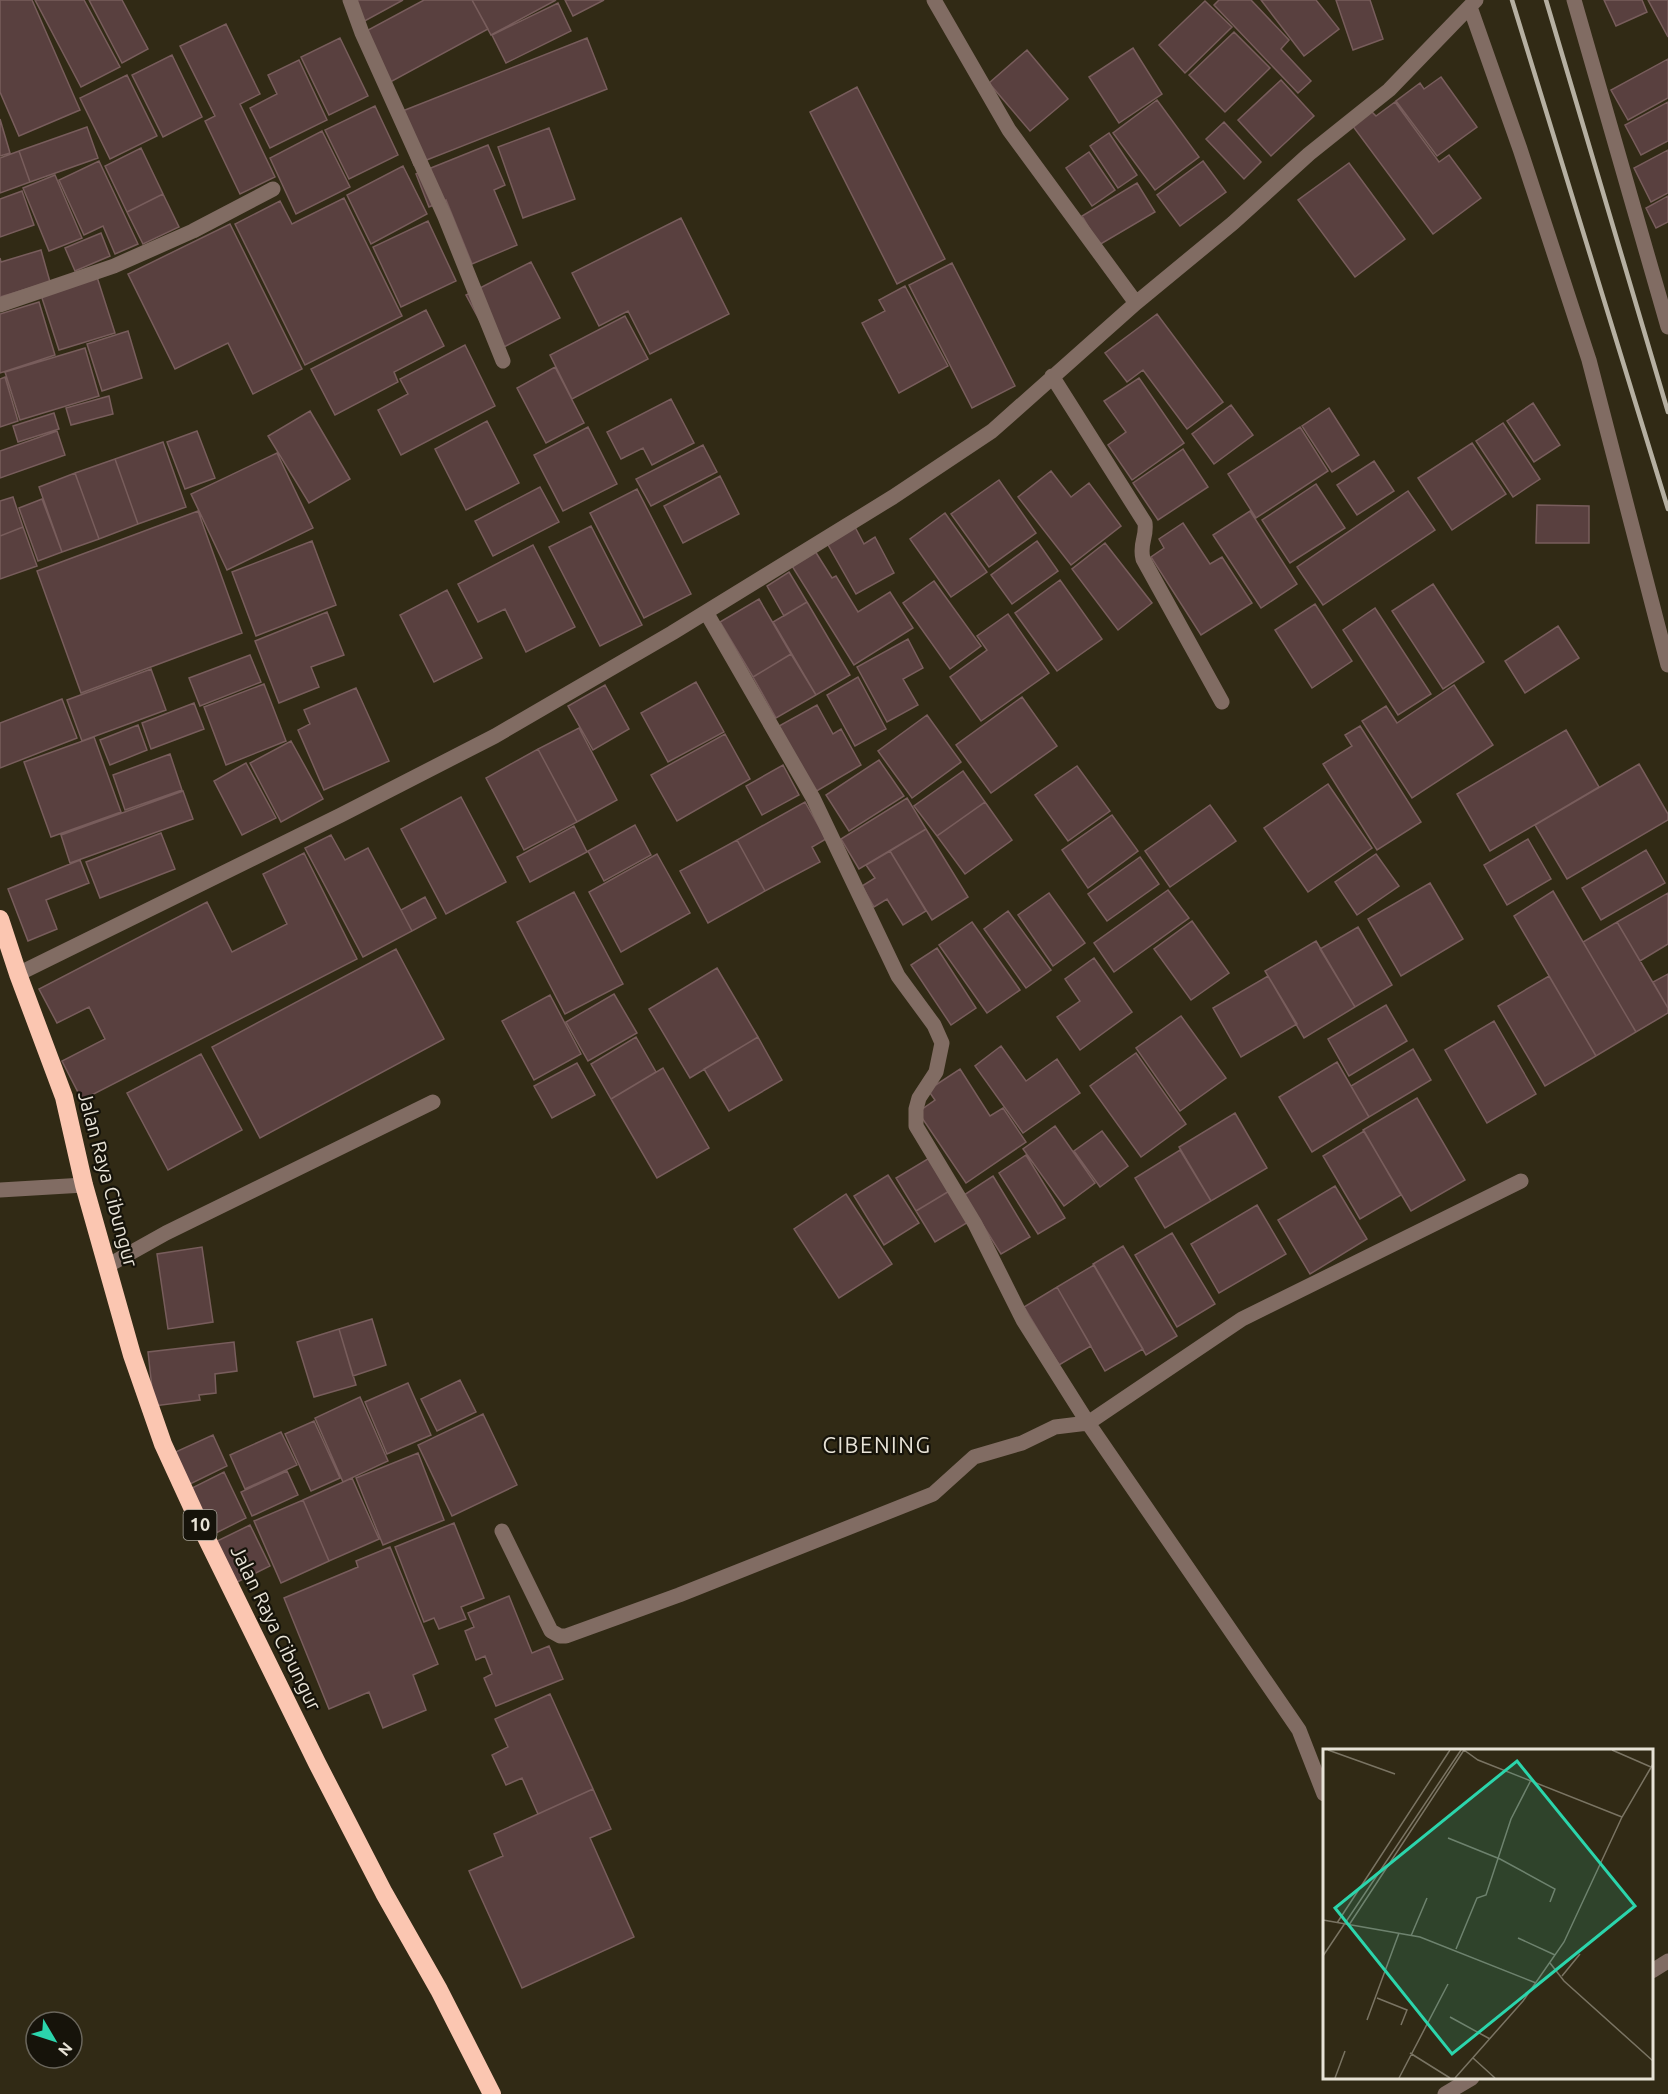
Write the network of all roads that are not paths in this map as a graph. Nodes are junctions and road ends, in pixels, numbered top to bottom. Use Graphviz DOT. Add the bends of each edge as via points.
graph roads {
  1 [pos="350,0"];
  2 [pos="934,0"];
  3 [pos="1574,0"];
  4 [pos="1473,4"];
  5 [pos="273,189"];
  6 [pos="1136,303"];
  7 [pos="0,305"];
  8 [pos="1668,327"];
  9 [pos="504,361"];
  10 [pos="1052,376"];
  11 [pos="706,612"];
  12 [pos="1668,664"];
  13 [pos="1222,702"];
  14 [pos="0,919"];
  15 [pos="18,974"];
  16 [pos="433,1102"];
  17 [pos="1521,1181"];
  18 [pos="84,1185"];
  19 [pos="0,1190"];
  20 [pos="106,1266"];
  21 [pos="1088,1423"];
  22 [pos="502,1531"];
  23 [pos="1323,1791"];
  24 [pos="1668,1961"];
  25 [pos="1653,1970"];
  26 [pos="1463,2080"];
  27 [pos="492,2094"];
  28 [pos="1445,2094"];
  1 -- 9 [label="street"];
  2 -- 6 [label="street" via="1009,130"];
  3 -- 8 [label="street"];
  4 -- 6 [label="street" via="1389,90"];
  4 -- 12 [label="street" via="1589,360"];
  5 -- 7 [label="street" via="114,266"];
  6 -- 10 [label="street"];
  10 -- 11 [label="street" via="982,437 893,497"];
  10 -- 13 [label="street" via="1145,523 1140,548 1143,559"];
  11 -- 15 [label="street" via="484,741"];
  11 -- 21 [label="street" via="813,798 898,976 934,1025 942,1052 936,1072 919,1098 916,1126 975,1224 1023,1320"];
  14 -- 15 [label="highway, Jalan Raya Cibungur / 10"];
  15 -- 18 [label="highway, Jalan Raya Cibungur / 10" via="64,1097"];
  16 -- 20 [label="street"];
  17 -- 21 [label="street" via="1242,1319"];
  18 -- 19 [label="street"];
  18 -- 20 [label="highway, Jalan Raya Cibungur / 10"];
  20 -- 27 [label="highway, Jalan Raya Cibungur / 10" via="148,1405 203,1531 317,1763"];
  21 -- 22 [label="street" via="1055,1427 1022,1443 974,1457 933,1494 566,1636 551,1631"];
  21 -- 23 [label="street" via="1299,1730"];
  24 -- 25 [label="street"];
  26 -- 28 [label="street"];
}
